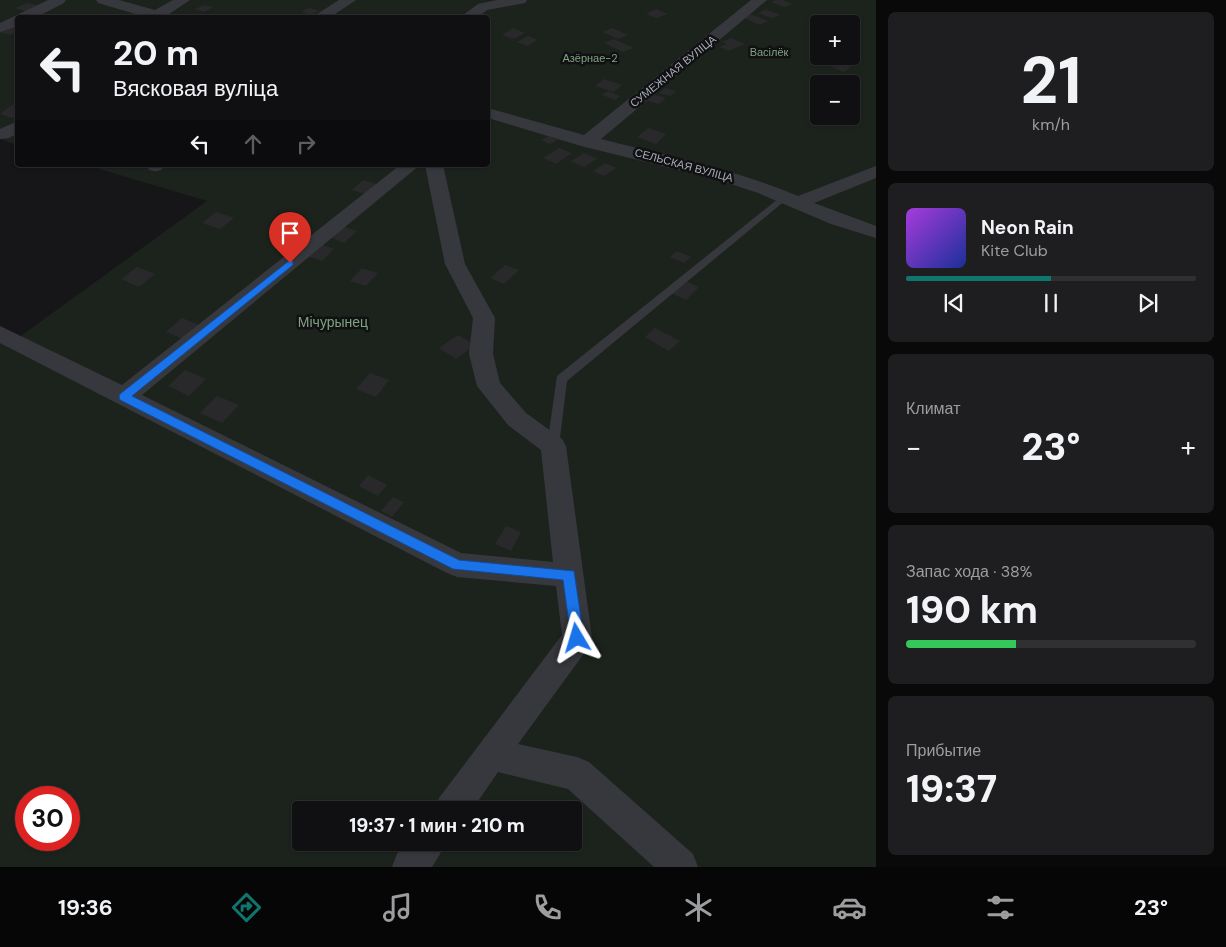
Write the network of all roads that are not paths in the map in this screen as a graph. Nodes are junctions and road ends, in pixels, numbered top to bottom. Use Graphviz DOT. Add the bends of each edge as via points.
graph roads {
  1 [pos="59,0"];
  2 [pos="103,0"];
  3 [pos="184,0"];
  4 [pos="349,0"];
  5 [pos="520,0"];
  6 [pos="760,0"];
  7 [pos="29,15"];
  8 [pos="158,15"];
  9 [pos="163,15"];
  10 [pos="323,15"];
  11 [pos="471,15"];
  12 [pos="15,21"];
  13 [pos="0,28"];
  14 [pos="490,114"];
  15 [pos="587,142"];
  16 [pos="409,167"];
  17 [pos="434,167"];
  18 [pos="876,172"];
  19 [pos="791,199"];
  20 [pos="876,232"];
  21 [pos="0,334"];
  22 [pos="124,397"];
  23 [pos="553,446"];
  24 [pos="569,575"];
  25 [pos="491,754"];
  26 [pos="457,801"];
  27 [pos="422,851"];
  28 [pos="410,867"];
  29 [pos="680,867"];
  1 -- 7 [label="street"];
  2 -- 8 [label="street"];
  3 -- 9 [label="street"];
  4 -- 10 [label="street"];
  5 -- 11 [label="street" via="483,7"];
  6 -- 15 [label="street, СУМЕЖНАЯ ВУЛІЦА"];
  12 -- 13 [label="street"];
  14 -- 15 [label="street, СЕЛЬСКАЯ ВУЛІЦА"];
  15 -- 19 [label="street, СЕЛЬСКАЯ ВУЛІЦА" via="719,174"];
  16 -- 22 [label="street"];
  17 -- 23 [label="street" via="455,264 484,318 481,354 489,386 516,419"];
  18 -- 19 [label="street"];
  19 -- 20 [label="street, СЕЛЬСКАЯ ВУЛІЦА"];
  19 -- 23 [label="lane" via="561,379"];
  21 -- 22 [label="street"];
  22 -- 24 [label="street" via="457,565"];
  23 -- 24 [label="street"];
  24 -- 25 [label="street" via="577,638"];
  25 -- 26 [label="street"];
  25 -- 29 [label="street" via="577,774"];
  27 -- 28 [label="street"];
}
